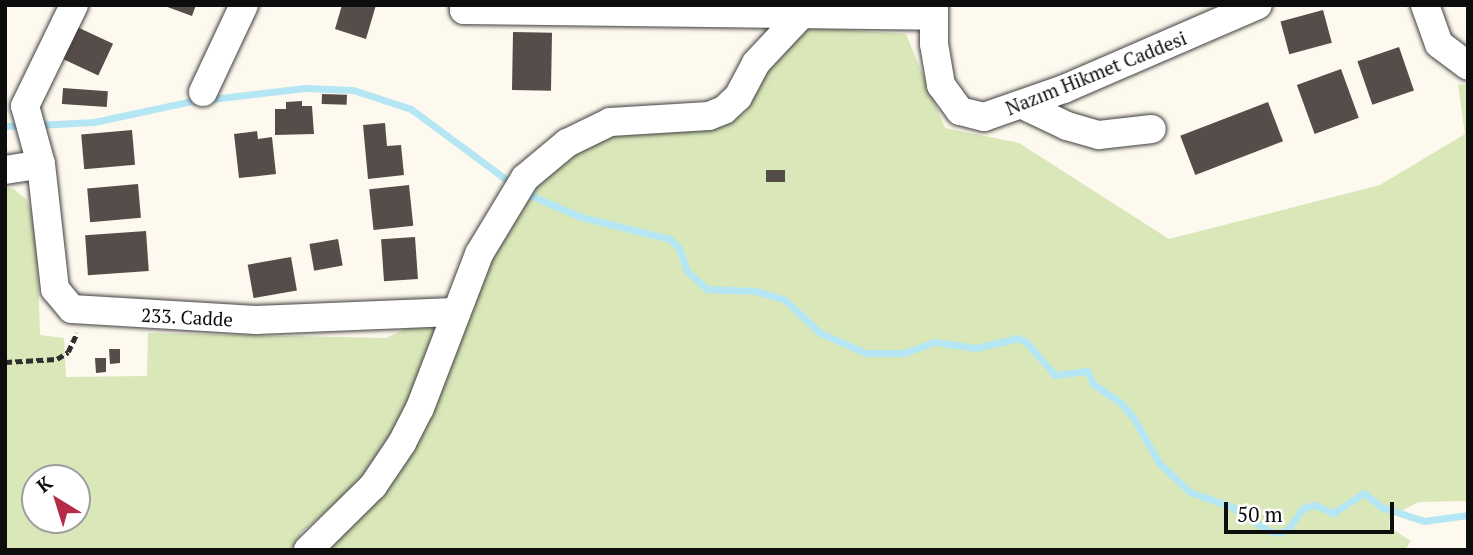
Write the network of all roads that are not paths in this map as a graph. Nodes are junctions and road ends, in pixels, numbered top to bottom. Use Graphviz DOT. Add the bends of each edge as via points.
graph roads {
  1 [pos="74,5"];
  2 [pos="244,5"];
  3 [pos="1258,5"];
  4 [pos="1425,5"];
  5 [pos="464,8"];
  6 [pos="934,11"];
  7 [pos="801,15"];
  8 [pos="1468,66"];
  9 [pos="203,92"];
  10 [pos="1023,104"];
  11 [pos="1152,129"];
  12 [pos="41,164"];
  13 [pos="5,170"];
  14 [pos="454,312"];
  15 [pos="308,550"];
  1 -- 12 [label="street" via="25,106"];
  2 -- 9 [label="street"];
  3 -- 10 [label="street, Nazım Hikmet Caddesi"];
  4 -- 8 [label="street" via="1439,44"];
  5 -- 7 [label="street"];
  6 -- 7 [label="street"];
  6 -- 10 [label="street, Nazım Hikmet Caddesi" via="936,66 948,100 970,116 984,117"];
  7 -- 14 [label="street" via="756,63 738,97 724,110 709,116 610,122 590,129 543,162 503,209"];
  10 -- 11 [label="street" via="1066,126 1099,135"];
  12 -- 13 [label="street"];
  12 -- 14 [label="street, 233. Cadde" via="55,289 79,311 256,320"];
  14 -- 15 [label="street" via="420,408 396,453 373,486"];
}
